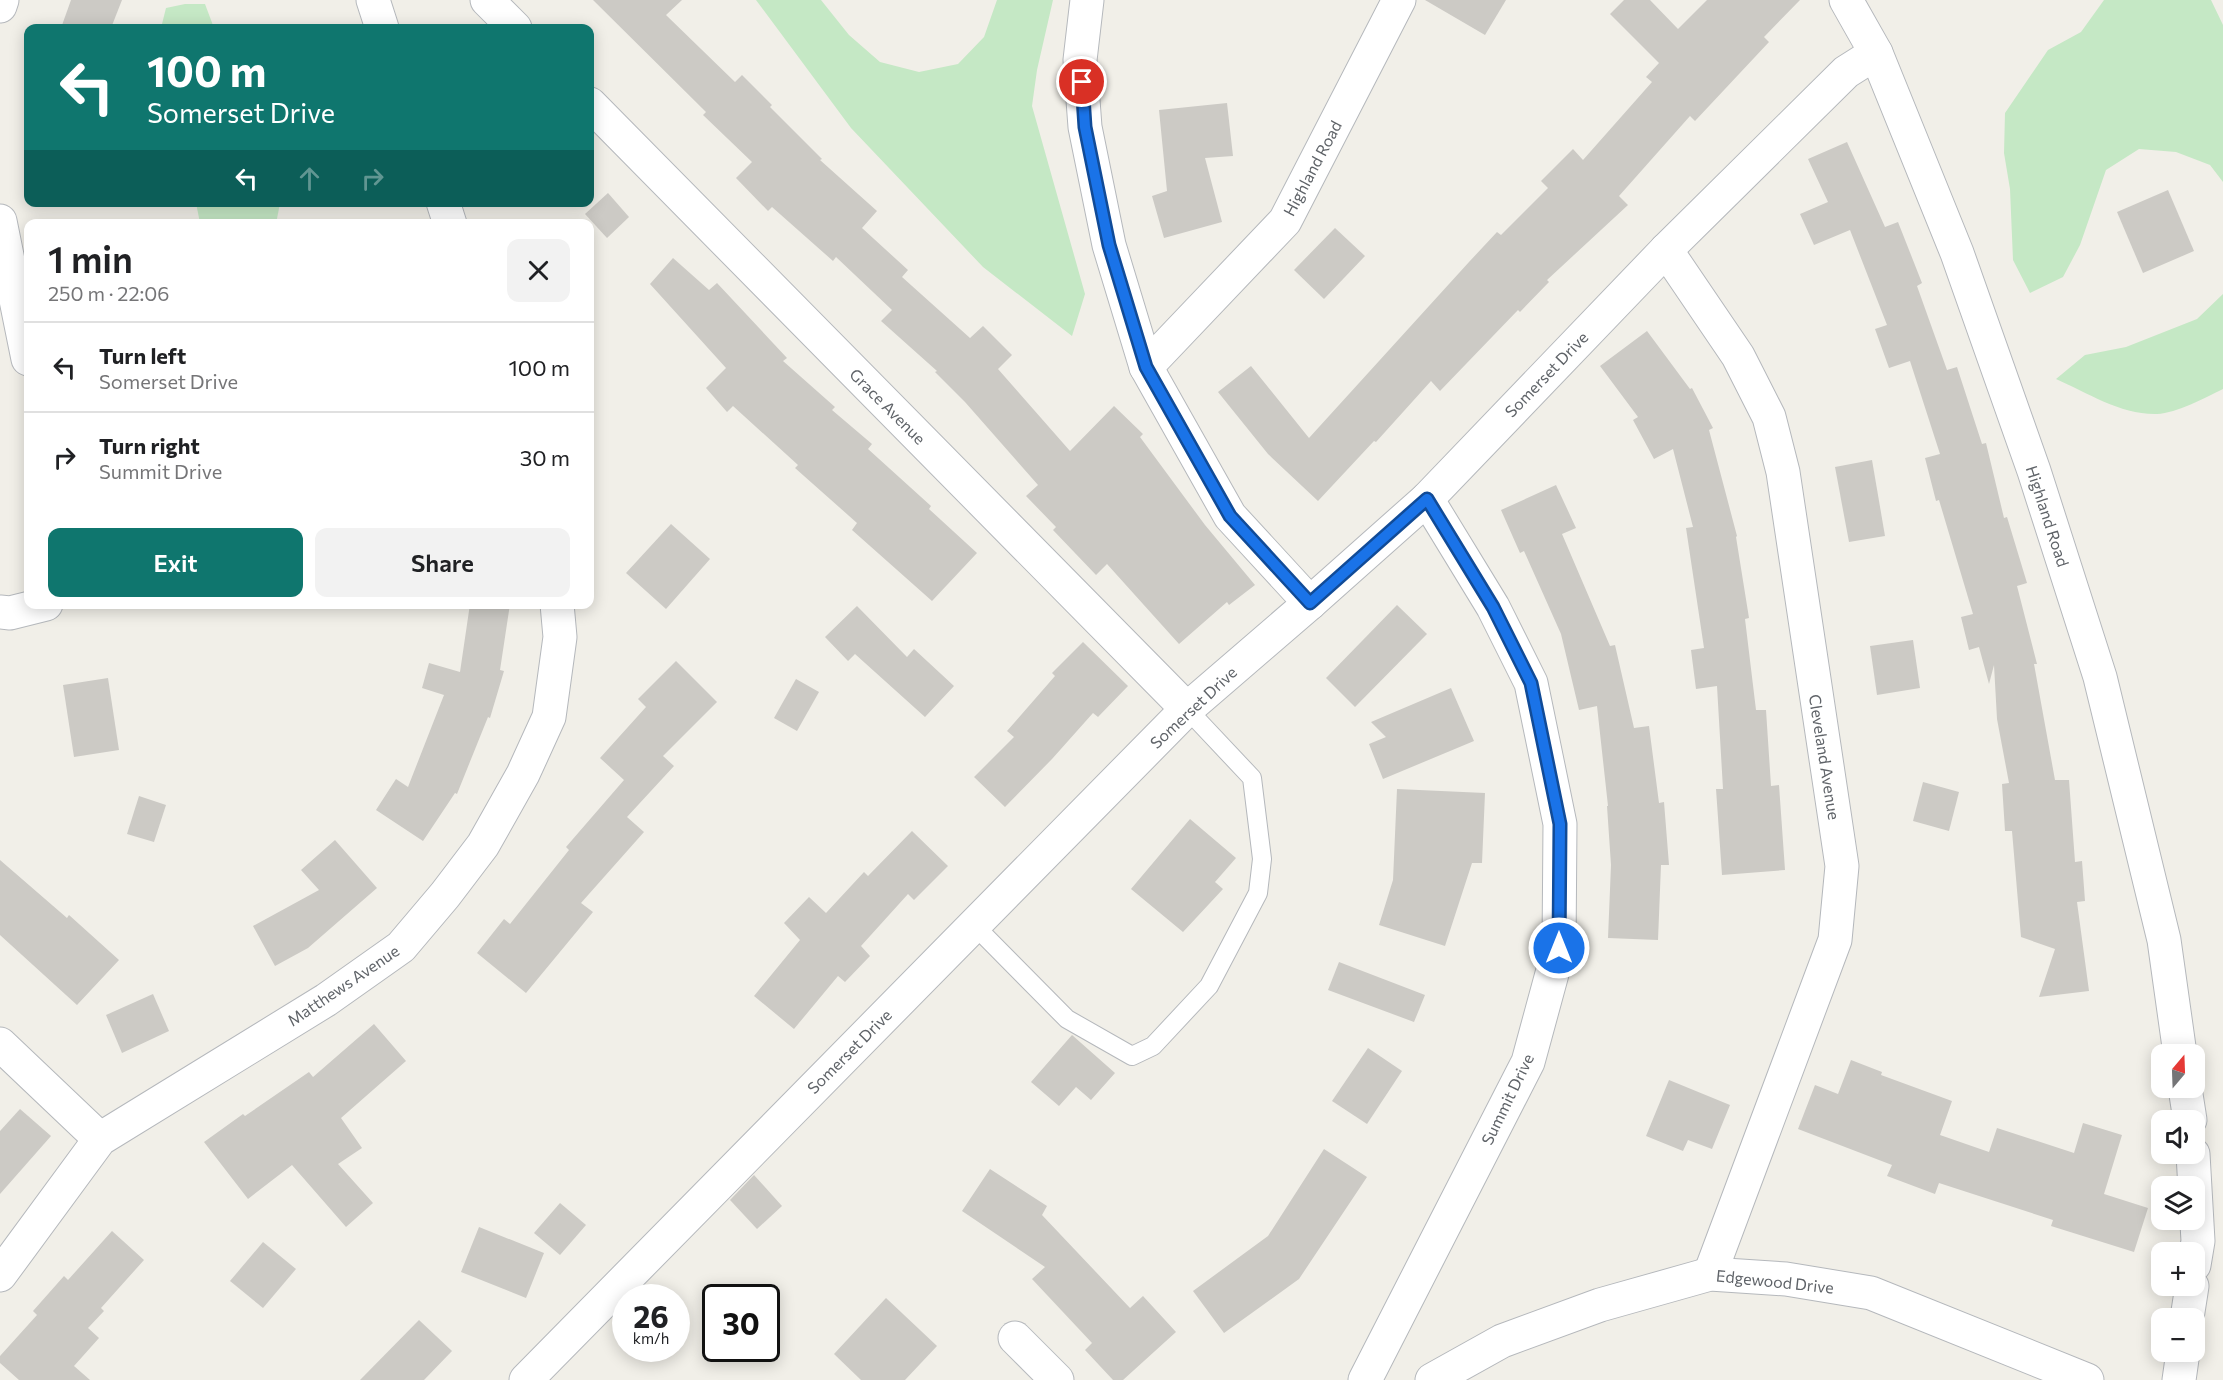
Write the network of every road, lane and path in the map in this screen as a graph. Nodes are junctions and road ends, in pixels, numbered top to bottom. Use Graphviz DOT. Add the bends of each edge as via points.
graph roads {
  1 [pos="2,0"];
  2 [pos="374,0"];
  3 [pos="487,0"];
  4 [pos="1087,0"];
  5 [pos="1399,0"];
  6 [pos="1846,0"];
  7 [pos="0,6"];
  8 [pos="381,24"];
  9 [pos="511,24"];
  10 [pos="1876,53"];
  11 [pos="594,108"];
  12 [pos="0,221"];
  13 [pos="1666,250"];
  14 [pos="24,339"];
  15 [pos="1146,367"];
  16 [pos="1427,499"];
  17 [pos="1310,603"];
  18 [pos="26,609"];
  19 [pos="557,609"];
  20 [pos="0,612"];
  21 [pos="1187,709"];
  22 [pos="974,925"];
  23 [pos="0,1044"];
  24 [pos="2179,1044"];
  25 [pos="100,1138"];
  26 [pos="2194,1164"];
  27 [pos="2198,1242"];
  28 [pos="1710,1274"];
  29 [pos="0,1275"];
  30 [pos="1015,1338"];
  31 [pos="2182,1362"];
  32 [pos="526,1380"];
  33 [pos="1057,1380"];
  34 [pos="1365,1380"];
  35 [pos="1432,1380"];
  36 [pos="2087,1380"];
  37 [pos="2179,1380"];
  1 -- 7 [label="street"];
  2 -- 8 [label="street"];
  3 -- 9 [label="street"];
  4 -- 15 [label="street" via="1080,60 1085,127 1109,245"];
  5 -- 15 [label="street, Highland Road" via="1286,220"];
  6 -- 10 [label="street, Highland Road"];
  10 -- 13 [label="street, Somerset Drive" via="1846,72"];
  10 -- 24 [label="street, Highland Road" via="1957,253 2034,471 2100,677 2164,940"];
  11 -- 21 [label="street, Grace Avenue"];
  12 -- 14 [label="street"];
  13 -- 16 [label="street, Somerset Drive"];
  13 -- 28 [label="street, Cleveland Avenue" via="1738,356 1769,417 1783,472 1842,866 1835,940"];
  15 -- 17 [label="street" via="1230,516"];
  16 -- 17 [label="street, Somerset Drive"];
  16 -- 34 [label="street, Summit Drive" via="1493,607 1531,683 1560,824 1559,948 1528,1062"];
  17 -- 21 [label="street, Somerset Drive"];
  18 -- 20 [label="street"];
  19 -- 25 [label="street, Matthews Avenue" via="560,637 549,717 523,774 483,845 446,895 401,947 326,1000"];
  21 -- 22 [label="street, Somerset Drive"];
  21 -- 22 [label="lane" via="1252,778 1262,859 1258,893 1209,986 1153,1046 1132,1056 1067,1019"];
  22 -- 32 [label="street, Somerset Drive"];
  23 -- 25 [label="street"];
  25 -- 29 [label="street, Matthews Avenue"];
  26 -- 27 [label="street"];
  28 -- 35 [label="street, Edgewood Drive" via="1600,1305 1502,1341"];
  28 -- 36 [label="street, Edgewood Drive" via="1786,1279 1871,1293"];
  30 -- 33 [label="street"];
  31 -- 37 [label="street"];
}
